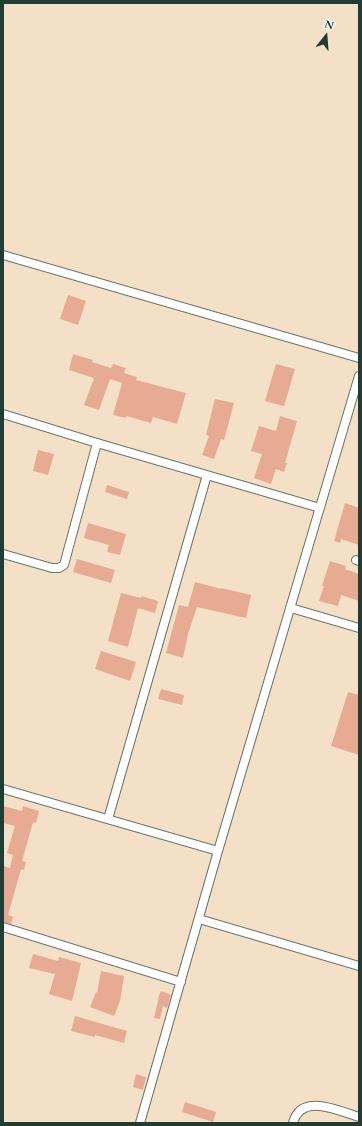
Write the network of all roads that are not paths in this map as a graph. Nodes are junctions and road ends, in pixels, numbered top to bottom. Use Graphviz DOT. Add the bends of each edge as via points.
graph roads {
  1 [pos="3,255"];
  2 [pos="359,358"];
  3 [pos="359,376"];
  4 [pos="3,414"];
  5 [pos="97,443"];
  6 [pos="207,475"];
  7 [pos="320,508"];
  8 [pos="3,554"];
  9 [pos="291,608"];
  10 [pos="359,628"];
  11 [pos="3,789"];
  12 [pos="108,819"];
  13 [pos="218,852"];
  14 [pos="199,919"];
  15 [pos="3,927"];
  16 [pos="359,966"];
  17 [pos="181,982"];
  18 [pos="359,1117"];
  19 [pos="140,1123"];
  20 [pos="292,1123"];
  1 -- 2 [label="street"];
  3 -- 7 [label="street"];
  4 -- 5 [label="street"];
  5 -- 6 [label="street"];
  5 -- 8 [label="street" via="64,565 52,568"];
  6 -- 7 [label="street"];
  6 -- 12 [label="street"];
  7 -- 9 [label="street"];
  9 -- 10 [label="street"];
  9 -- 13 [label="street"];
  11 -- 12 [label="street"];
  12 -- 13 [label="street"];
  13 -- 14 [label="street"];
  14 -- 16 [label="street"];
  14 -- 17 [label="street"];
  15 -- 17 [label="street"];
  17 -- 19 [label="street"];
  18 -- 20 [label="street" via="314,1105 306,1106 296,1114"];
}
